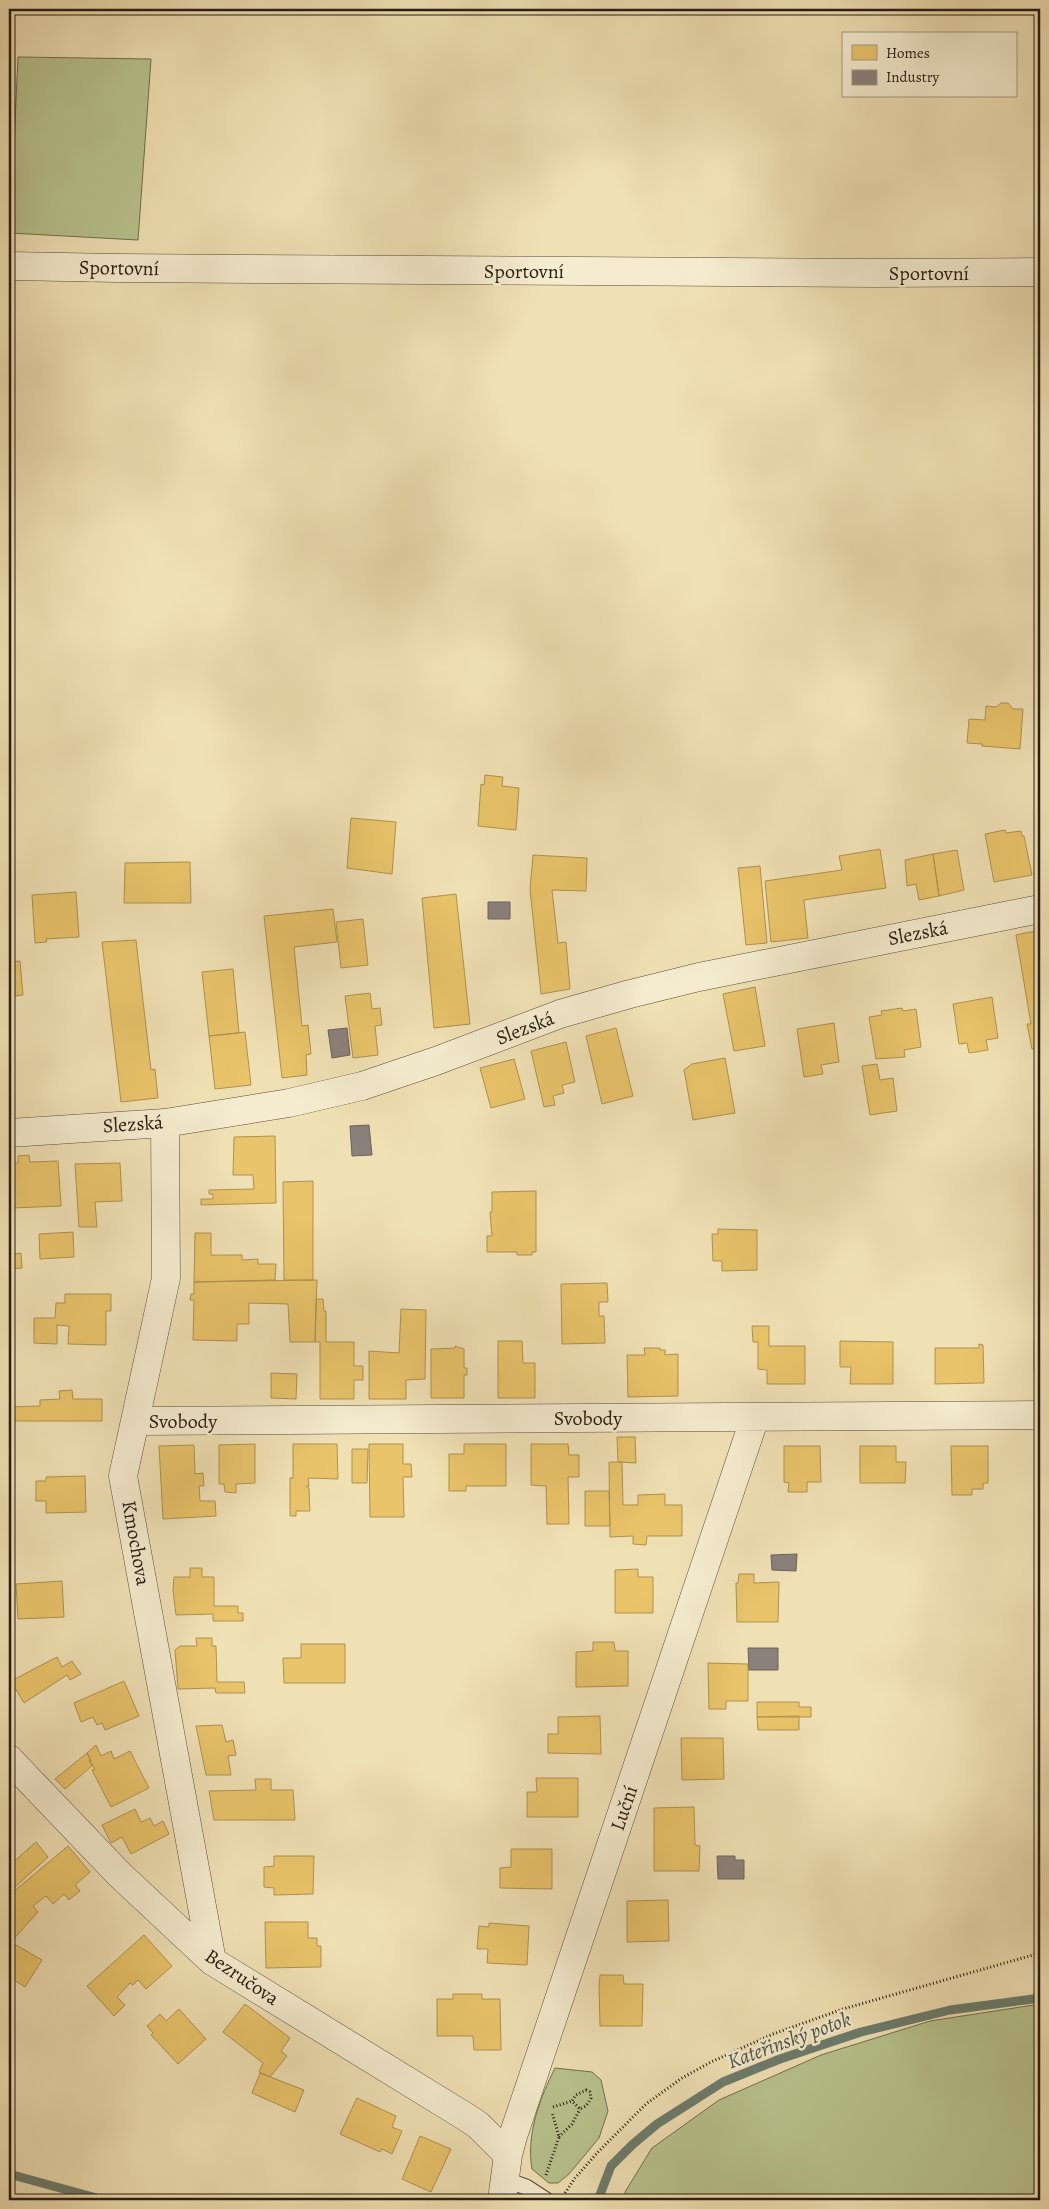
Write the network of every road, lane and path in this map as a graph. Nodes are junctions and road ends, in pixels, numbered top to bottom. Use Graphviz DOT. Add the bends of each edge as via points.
graph roads {
  1 [pos="9,266"];
  2 [pos="1040,272"];
  3 [pos="1040,909"];
  4 [pos="165,1123"];
  5 [pos="9,1133"];
  6 [pos="1040,1414"];
  7 [pos="755,1417"];
  8 [pos="136,1422"];
  9 [pos="9,1759"];
  10 [pos="1040,1953"];
  11 [pos="212,1961"];
  12 [pos="572,2101"];
  13 [pos="580,2109"];
  14 [pos="559,2137"];
  15 [pos="504,2178"];
  16 [pos="541,2197"];
  17 [pos="561,2200"];
  1 -- 2 [label="street, Sportovní" via="755,273"];
  3 -- 4 [label="street, Slezská" via="630,994 560,1014 362,1086 288,1104"];
  4 -- 5 [label="street, Slezská"];
  4 -- 8 [label="street, Kmochova" via="166,1278"];
  6 -- 7 [label="street, Svobody"];
  7 -- 8 [label="street, Svobody"];
  7 -- 15 [label="street, Luční"];
  8 -- 11 [label="street, Kmochova" via="123,1476"];
  9 -- 11 [label="street, Bezručova" via="119,1874"];
  10 -- 17 [label="path" via="843,2009 710,2062 646,2104 588,2163"];
  11 -- 15 [label="street, Bezručova" via="478,2125"];
  12 -- 13 [label="path"];
  12 -- 13 [label="path" via="581,2091 590,2092 590,2101"];
  12 -- 14 [label="path" via="550,2108"];
  13 -- 14 [label="path" via="572,2124"];
  14 -- 16 [label="path"];
  15 -- 16 [label="lane"];
}
